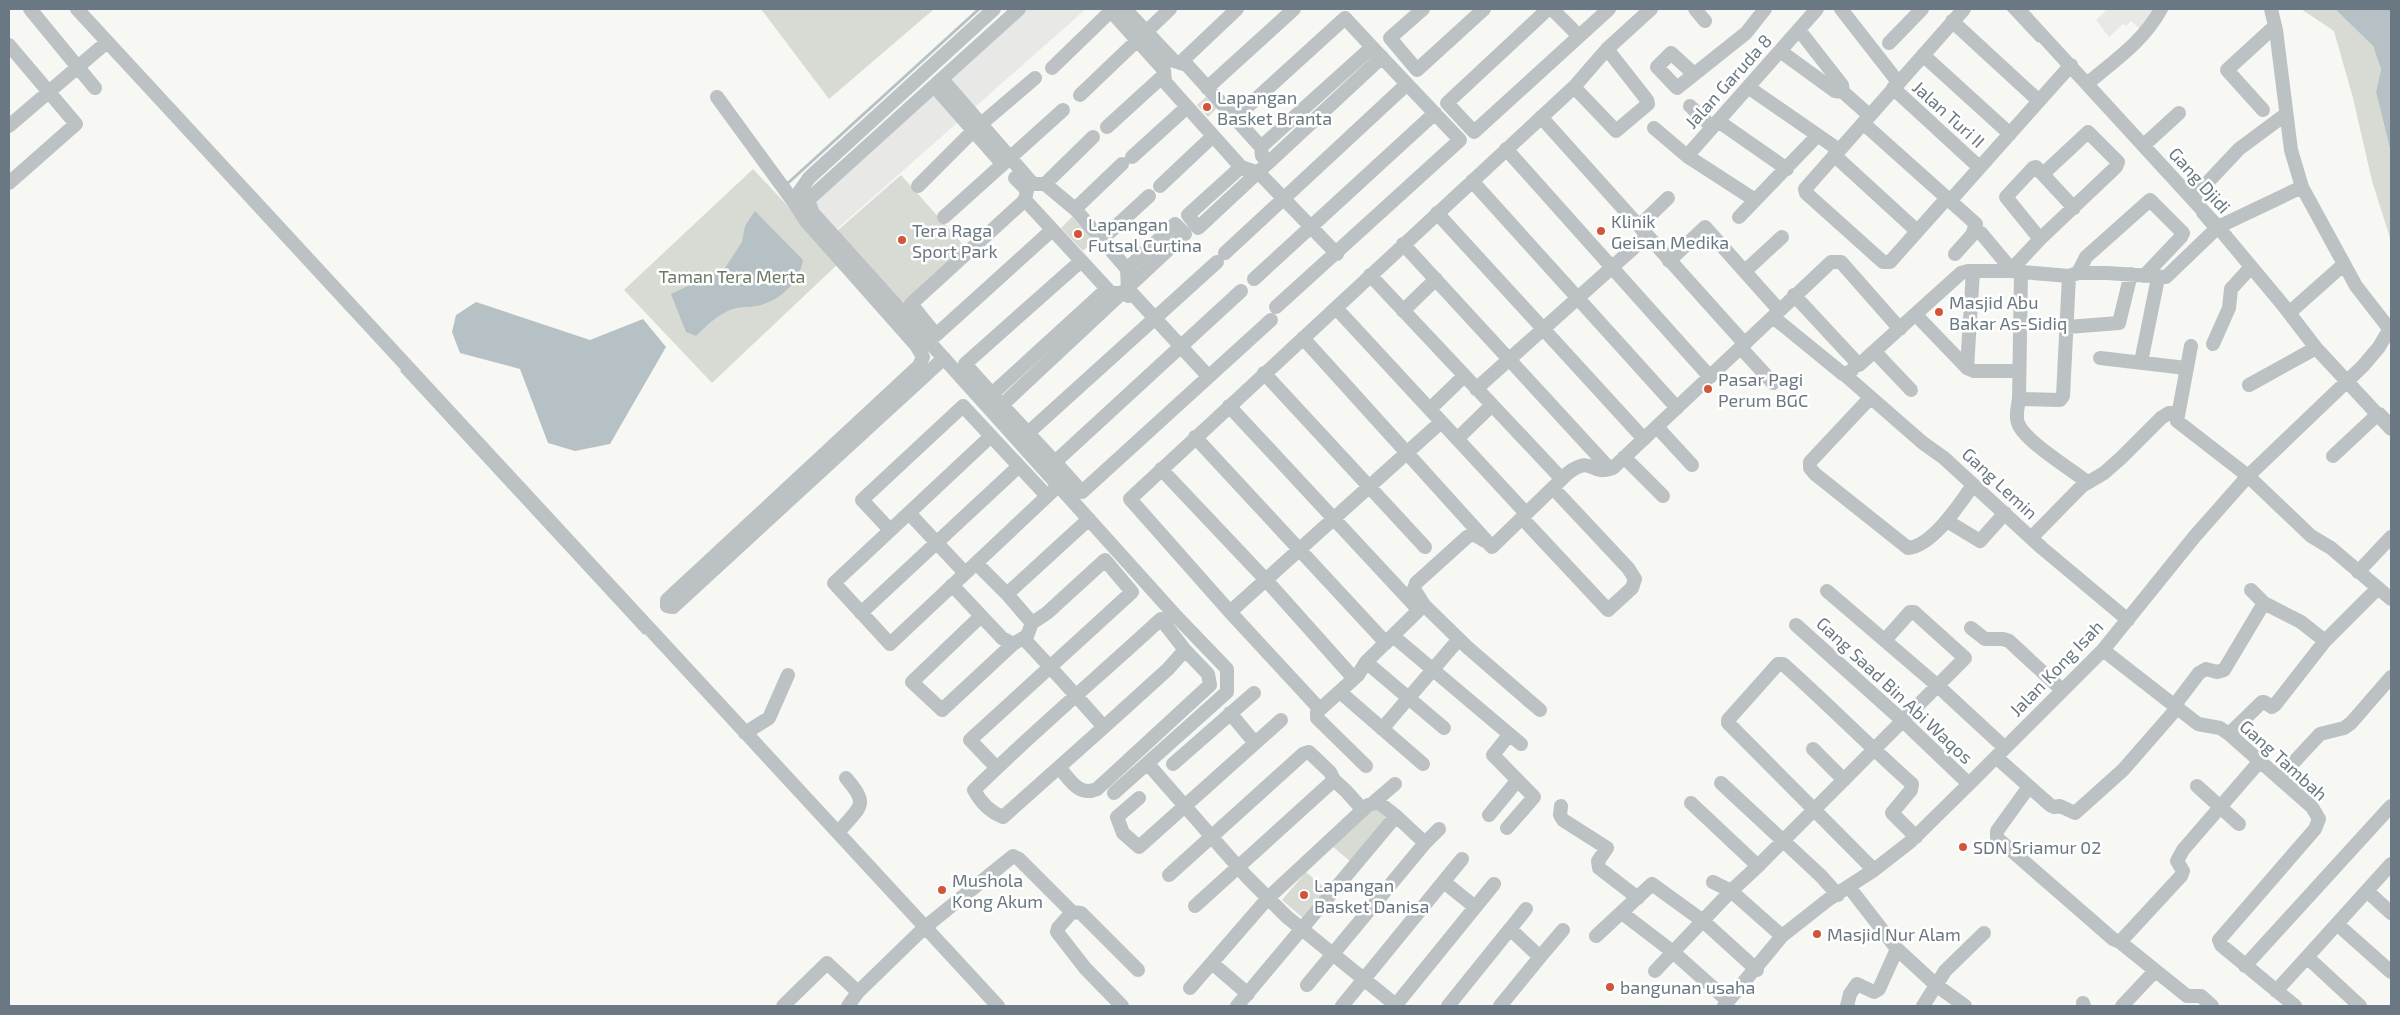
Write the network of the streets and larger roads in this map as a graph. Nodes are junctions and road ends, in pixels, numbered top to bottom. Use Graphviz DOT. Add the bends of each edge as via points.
graph roads {
  1 [pos="30,9"];
  2 [pos="77,9"];
  3 [pos="994,9"];
  4 [pos="1019,9"];
  5 [pos="1114,9"];
  6 [pos="1170,9"];
  7 [pos="1237,9"];
  8 [pos="1294,9"];
  9 [pos="1423,9"];
  10 [pos="1484,9"];
  11 [pos="1548,9"];
  12 [pos="1552,9"];
  13 [pos="1610,9"];
  14 [pos="1694,9"];
  15 [pos="1765,9"];
  16 [pos="1817,9"];
  17 [pos="1841,9"];
  18 [pos="1922,9"];
  19 [pos="1964,9"];
  20 [pos="2018,9"];
  21 [pos="2161,9"];
  22 [pos="2271,9"];
  23 [pos="1649,16"];
  24 [pos="1705,20"];
  25 [pos="1952,21"];
  26 [pos="2275,26"];
  27 [pos="1799,30"];
  28 [pos="1141,35"];
  29 [pos="1579,36"];
  30 [pos="1889,43"];
  31 [pos="9,44"];
  32 [pos="105,44"];
  33 [pos="1372,47"];
  34 [pos="1607,49"];
  35 [pos="1780,52"];
  36 [pos="1923,55"];
  37 [pos="1382,57"];
  38 [pos="2071,65"];
  39 [pos="78,67"];
  40 [pos="1170,67"];
  41 [pos="1052,68"];
  42 [pos="1694,74"];
  43 [pos="1035,78"];
  44 [pos="938,83"];
  45 [pos="2088,83"];
  46 [pos="1407,84"];
  47 [pos="1895,85"];
  48 [pos="1574,87"];
  49 [pos="95,88"];
  50 [pos="1207,88"];
  51 [pos="1748,88"];
  52 [pos="48,92"];
  53 [pos="1843,92"];
  54 [pos="1080,95"];
  55 [pos="717,97"];
  56 [pos="2039,101"];
  57 [pos="1690,106"];
  58 [pos="1187,107"];
  59 [pos="1063,110"];
  60 [pos="2263,110"];
  61 [pos="1435,113"];
  62 [pos="2179,113"];
  63 [pos="2286,114"];
  64 [pos="1541,117"];
  65 [pos="1235,118"];
  66 [pos="1866,119"];
  67 [pos="1715,124"];
  68 [pos="9,126"];
  69 [pos="979,127"];
  70 [pos="1107,127"];
  71 [pos="1654,128"];
  72 [pos="2010,134"];
  73 [pos="1213,136"];
  74 [pos="1817,136"];
  75 [pos="1093,138"];
  76 [pos="2144,145"];
  77 [pos="1261,147"];
  78 [pos="1506,150"];
  79 [pos="1836,152"];
  80 [pos="1687,156"];
  81 [pos="1006,162"];
  82 [pos="1241,167"];
  83 [pos="1979,167"];
  84 [pos="1787,169"];
  85 [pos="1261,171"];
  86 [pos="2044,173"];
  87 [pos="1472,180"];
  88 [pos="9,183"];
  89 [pos="918,186"];
  90 [pos="2302,187"];
  91 [pos="1032,190"];
  92 [pos="1286,197"];
  93 [pos="1668,198"];
  94 [pos="2192,199"];
  95 [pos="808,200"];
  96 [pos="1755,200"];
  97 [pos="1948,200"];
  98 [pos="792,201"];
  99 [pos="2074,208"];
  100 [pos="1075,209"];
  101 [pos="1437,213"];
  102 [pos="1738,216"];
  103 [pos="944,217"];
  104 [pos="1313,226"];
  105 [pos="2218,227"];
  106 [pos="1052,230"];
  107 [pos="1644,231"];
  108 [pos="1917,231"];
  109 [pos="1981,233"];
  110 [pos="1782,237"];
  111 [pos="2040,239"];
  112 [pos="1101,240"];
  113 [pos="1403,244"];
  114 [pos="1339,253"];
  115 [pos="1955,254"];
  116 [pos="1081,261"];
  117 [pos="1669,261"];
  118 [pos="2343,264"];
  119 [pos="1612,267"];
  120 [pos="2252,267"];
  121 [pos="1128,270"];
  122 [pos="1745,271"];
  123 [pos="1973,271"];
  124 [pos="2014,271"];
  125 [pos="1370,275"];
  126 [pos="2074,275"];
  127 [pos="2137,275"];
  128 [pos="2158,278"];
  129 [pos="1254,279"];
  130 [pos="1436,280"];
  131 [pos="1108,289"];
  132 [pos="1126,291"];
  133 [pos="1241,291"];
  134 [pos="1794,295"];
  135 [pos="1578,297"];
  136 [pos="1336,308"];
  137 [pos="1403,311"];
  138 [pos="1776,313"];
  139 [pos="2289,313"];
  140 [pos="1916,315"];
  141 [pos="1152,320"];
  142 [pos="2068,327"];
  143 [pos="1543,328"];
  144 [pos="1900,329"];
  145 [pos="2390,330"];
  146 [pos="1303,338"];
  147 [pos="2213,344"];
  148 [pos="1743,346"];
  149 [pos="2191,346"];
  150 [pos="1178,348"];
  151 [pos="2316,348"];
  152 [pos="1875,352"];
  153 [pos="923,357"];
  154 [pos="944,358"];
  155 [pos="1510,358"];
  156 [pos="2100,358"];
  157 [pos="2141,362"];
  158 [pos="1859,365"];
  159 [pos="1967,368"];
  160 [pos="2186,368"];
  161 [pos="2018,371"];
  162 [pos="1264,373"];
  163 [pos="1845,375"];
  164 [pos="1464,376"];
  165 [pos="1710,377"];
  166 [pos="1206,379"];
  167 [pos="2350,379"];
  168 [pos="1773,383"];
  169 [pos="2249,385"];
  170 [pos="1476,389"];
  171 [pos="1911,390"];
  172 [pos="992,394"];
  173 [pos="1870,398"];
  174 [pos="2018,399"];
  175 [pos="1002,405"];
  176 [pos="1229,406"];
  177 [pos="1491,406"];
  178 [pos="1678,408"];
  179 [pos="1430,409"];
  180 [pos="2177,413"];
  181 [pos="2378,414"];
  182 [pos="1442,422"];
  183 [pos="1657,427"];
  184 [pos="2391,429"];
  185 [pos="1028,433"];
  186 [pos="991,436"];
  187 [pos="1195,437"];
  188 [pos="1457,439"];
  189 [pos="1644,439"];
  190 [pos="1406,453"];
  191 [pos="2333,456"];
  192 [pos="1624,457"];
  193 [pos="1055,462"];
  194 [pos="1692,465"];
  195 [pos="1019,466"];
  196 [pos="1613,468"];
  197 [pos="1161,469"];
  198 [pos="1558,474"];
  199 [pos="2248,476"];
  200 [pos="2087,482"];
  201 [pos="1059,485"];
  202 [pos="1973,485"];
  203 [pos="1369,487"];
  204 [pos="1553,488"];
  205 [pos="1048,496"];
  206 [pos="1663,496"];
  207 [pos="909,513"];
  208 [pos="2005,513"];
  209 [pos="1523,514"];
  210 [pos="1334,518"];
  211 [pos="1089,519"];
  212 [pos="1947,521"];
  213 [pos="890,530"];
  214 [pos="2391,537"];
  215 [pos="2031,538"];
  216 [pos="1486,541"];
  217 [pos="937,543"];
  218 [pos="1425,547"];
  219 [pos="1300,548"];
  220 [pos="976,563"];
  221 [pos="2358,572"];
  222 [pos="965,573"];
  223 [pos="1266,580"];
  224 [pos="952,585"];
  225 [pos="2378,588"];
  226 [pos="2251,590"];
  227 [pos="1827,591"];
  228 [pos="1007,594"];
  229 [pos="2391,599"];
  230 [pos="2264,603"];
  231 [pos="1419,606"];
  232 [pos="1230,612"];
  233 [pos="861,613"];
  234 [pos="981,616"];
  235 [pos="2128,620"];
  236 [pos="1032,623"];
  237 [pos="1796,625"];
  238 [pos="1971,628"];
  239 [pos="1390,639"];
  240 [pos="1459,639"];
  241 [pos="1886,639"];
  242 [pos="1018,641"];
  243 [pos="2325,641"];
  244 [pos="1185,650"];
  245 [pos="2103,650"];
  246 [pos="1366,662"];
  247 [pos="1050,666"];
  248 [pos="1434,669"];
  249 [pos="1349,673"];
  250 [pos="788,675"];
  251 [pos="2391,677"];
  252 [pos="1939,687"];
  253 [pos="2062,690"];
  254 [pos="1340,692"];
  255 [pos="1254,693"];
  256 [pos="1077,697"];
  257 [pos="1410,699"];
  258 [pos="1315,704"];
  259 [pos="2178,707"];
  260 [pos="1540,710"];
  261 [pos="1230,713"];
  262 [pos="1281,720"];
  263 [pos="1903,721"];
  264 [pos="1104,727"];
  265 [pos="1444,728"];
  266 [pos="1382,729"];
  267 [pos="745,733"];
  268 [pos="1509,734"];
  269 [pos="2229,734"];
  270 [pos="1255,743"];
  271 [pos="1521,744"];
  272 [pos="1813,749"];
  273 [pos="1873,750"];
  274 [pos="2000,753"];
  275 [pos="2260,761"];
  276 [pos="1148,764"];
  277 [pos="1172,764"];
  278 [pos="1424,764"];
  279 [pos="1366,766"];
  280 [pos="997,768"];
  281 [pos="1059,768"];
  282 [pos="846,778"];
  283 [pos="2279,778"];
  284 [pos="1334,780"];
  285 [pos="1844,780"];
  286 [pos="1517,781"];
  287 [pos="1721,783"];
  288 [pos="1395,784"];
  289 [pos="1969,784"];
  290 [pos="2197,786"];
  291 [pos="2028,788"];
  292 [pos="1114,793"];
  293 [pos="1139,798"];
  294 [pos="1691,803"];
  295 [pos="1185,805"];
  296 [pos="1369,806"];
  297 [pos="1561,806"];
  298 [pos="2220,806"];
  299 [pos="2391,806"];
  300 [pos="1814,810"];
  301 [pos="1489,815"];
  302 [pos="1396,816"];
  303 [pos="2239,824"];
  304 [pos="1507,828"];
  305 [pos="1439,829"];
  306 [pos="838,833"];
  307 [pos="1212,836"];
  308 [pos="1916,837"];
  309 [pos="1783,841"];
  310 [pos="1425,843"];
  311 [pos="1462,859"];
  312 [pos="2391,864"];
  313 [pos="1758,866"];
  314 [pos="1239,867"];
  315 [pos="1874,870"];
  316 [pos="1169,875"];
  317 [pos="1444,882"];
  318 [pos="1713,882"];
  319 [pos="1494,884"];
  320 [pos="1731,891"];
  321 [pos="1844,891"];
  322 [pos="2367,891"];
  323 [pos="1268,898"];
  324 [pos="1638,898"];
  325 [pos="1195,906"];
  326 [pos="1475,907"];
  327 [pos="1526,909"];
  328 [pos="1072,912"];
  329 [pos="1622,913"];
  330 [pos="2391,913"];
  331 [pos="1703,921"];
  332 [pos="2337,924"];
  333 [pos="924,928"];
  334 [pos="1302,930"];
  335 [pos="1510,930"];
  336 [pos="1563,930"];
  337 [pos="1984,934"];
  338 [pos="1596,936"];
  339 [pos="1782,936"];
  340 [pos="2120,942"];
  341 [pos="1897,949"];
  342 [pos="1673,952"];
  343 [pos="1332,954"];
  344 [pos="1540,956"];
  345 [pos="2307,957"];
  346 [pos="1212,963"];
  347 [pos="2246,966"];
  348 [pos="1138,970"];
  349 [pos="1756,970"];
  350 [pos="1655,971"];
  351 [pos="2154,972"];
  352 [pos="2391,972"];
  353 [pos="1363,980"];
  354 [pos="1307,984"];
  355 [pos="1936,985"];
  356 [pos="1190,988"];
  357 [pos="2276,991"];
  358 [pos="1248,994"];
  359 [pos="855,1001"];
  360 [pos="1726,1004"];
  361 [pos="783,1006"];
  362 [pos="998,1006"];
  363 [pos="1122,1006"];
  364 [pos="1237,1006"];
  365 [pos="1342,1006"];
  366 [pos="1396,1006"];
  367 [pos="1448,1006"];
  368 [pos="1500,1006"];
  369 [pos="1847,1006"];
  370 [pos="1923,1006"];
  371 [pos="1965,1006"];
  372 [pos="2122,1006"];
  373 [pos="2212,1006"];
  374 [pos="2295,1006"];
  375 [pos="2358,1006"];
  1 -- 39 [label="street"];
  2 -- 32 [label="street"];
  3 -- 98 [label="street" via="809,178"];
  4 -- 44 [label="street"];
  5 -- 28 [label="street"];
  5 -- 41 [label="street"];
  6 -- 28 [label="street"];
  7 -- 40 [label="street"];
  8 -- 50 [label="street"];
  9 -- 10 [label="street" via="1390,38 1417,70"];
  11 -- 29 [label="street" via="1447,102 1474,132"];
  12 -- 29 [label="street"];
  13 -- 29 [label="street"];
  14 -- 24 [label="street"];
  15 -- 42 [label="street" via="1746,33"];
  16 -- 27 [label="street, Jalan Garuda 8"];
  17 -- 47 [label="street, Jalan Turi II"];
  18 -- 30 [label="street"];
  19 -- 25 [label="street"];
  20 -- 38 [label="street, Gang Djidi"];
  21 -- 45 [label="street" via="2135,45"];
  22 -- 26 [label="street"];
  23 -- 34 [label="street"];
  25 -- 36 [label="street"];
  25 -- 56 [label="street"];
  26 -- 60 [label="street" via="2227,70"];
  26 -- 63 [label="street"];
  27 -- 35 [label="street, Jalan Garuda 8"];
  27 -- 53 [label="street" via="1842,85"];
  28 -- 40 [label="street"];
  28 -- 54 [label="street"];
  31 -- 52 [label="street"];
  32 -- 39 [label="street"];
  32 -- 267 [label="street"];
  33 -- 37 [label="street"];
  33 -- 65 [label="street" via="1344,18"];
  33 -- 77 [label="street"];
  34 -- 48 [label="street"];
  34 -- 48 [label="street" via="1648,104 1616,131"];
  35 -- 51 [label="street, Jalan Garuda 8"];
  35 -- 53 [label="street" via="1835,91"];
  36 -- 47 [label="street"];
  36 -- 72 [label="street"];
  37 -- 46 [label="street"];
  37 -- 85 [label="street"];
  38 -- 45 [label="street, Gang Djidi"];
  38 -- 56 [label="street"];
  39 -- 49 [label="street"];
  39 -- 52 [label="street"];
  40 -- 50 [label="street" via="1187,65"];
  40 -- 58 [label="street" via="1165,82"];
  40 -- 70 [label="street"];
  43 -- 69 [label="street"];
  44 -- 69 [label="street"];
  44 -- 95 [label="street"];
  45 -- 76 [label="street, Gang Djidi"];
  46 -- 61 [label="street"];
  46 -- 92 [label="street"];
  47 -- 66 [label="street"];
  47 -- 83 [label="street, Jalan Turi II"];
  48 -- 64 [label="street"];
  50 -- 65 [label="street"];
  51 -- 67 [label="street, Jalan Garuda 8"];
  51 -- 74 [label="street"];
  52 -- 68 [label="street"];
  52 -- 88 [label="street" via="76,124"];
  53 -- 66 [label="street"];
  55 -- 98 [label="street"];
  56 -- 72 [label="street"];
  57 -- 67 [label="street"];
  58 -- 73 [label="street"];
  58 -- 100 [label="street"];
  59 -- 81 [label="street"];
  61 -- 104 [label="street"];
  61 -- 114 [label="street" via="1460,140"];
  62 -- 76 [label="street"];
  63 -- 90 [label="street" via="2291,150"];
  63 -- 94 [label="street" via="2239,149"];
  64 -- 78 [label="street"];
  64 -- 107 [label="street"];
  65 -- 77 [label="street"];
  66 -- 79 [label="street"];
  66 -- 97 [label="street"];
  67 -- 80 [label="street, Jalan Garuda 8"];
  67 -- 84 [label="street"];
  69 -- 81 [label="street"];
  69 -- 89 [label="street"];
  71 -- 80 [label="street"];
  72 -- 83 [label="street"];
  73 -- 82 [label="street"];
  73 -- 112 [label="street"];
  74 -- 79 [label="street"];
  74 -- 84 [label="street"];
  75 -- 91 [label="street"];
  76 -- 94 [label="street, Gang Djidi"];
  77 -- 85 [label="street"];
  78 -- 87 [label="street"];
  78 -- 119 [label="street"];
  79 -- 108 [label="street"];
  79 -- 108 [label="street" via="1807,184 1805,191 1880,261 1890,262"];
  80 -- 96 [label="street"];
  81 -- 91 [label="street"];
  81 -- 103 [label="street"];
  82 -- 85 [label="street"];
  82 -- 85 [label="street" via="1188,216 1198,228"];
  83 -- 97 [label="street"];
  84 -- 96 [label="street"];
  85 -- 92 [label="street"];
  86 -- 99 [label="street"];
  86 -- 99 [label="street" via="2088,132 2117,161 2116,167"];
  86 -- 111 [label="street" via="2034,168 2006,197"];
  87 -- 101 [label="street"];
  87 -- 135 [label="street"];
  90 -- 105 [label="street"];
  90 -- 118 [label="street"];
  91 -- 100 [label="street"];
  91 -- 106 [label="street"];
  91 -- 106 [label="street" via="911,304 936,335"];
  92 -- 104 [label="street"];
  92 -- 141 [label="street"];
  93 -- 107 [label="street"];
  94 -- 105 [label="street, Gang Djidi"];
  95 -- 98 [label="street"];
  95 -- 154 [label="street" via="813,213"];
  96 -- 102 [label="street"];
  97 -- 108 [label="street"];
  97 -- 115 [label="street" via="1977,226"];
  98 -- 153 [label="street" via="802,217 916,345"];
  99 -- 111 [label="street"];
  100 -- 112 [label="street"];
  101 -- 113 [label="street"];
  101 -- 143 [label="street"];
  104 -- 114 [label="street"];
  104 -- 129 [label="street"];
  105 -- 120 [label="street, Gang Djidi"];
  105 -- 128 [label="street" via="2170,274"];
  106 -- 116 [label="street"];
  107 -- 117 [label="street"];
  107 -- 119 [label="street"];
  109 -- 124 [label="street"];
  110 -- 122 [label="street"];
  111 -- 124 [label="street"];
  112 -- 121 [label="street"];
  113 -- 125 [label="street"];
  113 -- 130 [label="street"];
  114 -- 166 [label="street"];
  116 -- 131 [label="street"];
  116 -- 172 [label="street" via="965,364"];
  117 -- 122 [label="street, Gang Lemin" via="1704,228"];
  117 -- 148 [label="street"];
  118 -- 139 [label="street"];
  118 -- 145 [label="street" via="2367,304"];
  119 -- 135 [label="street"];
  119 -- 165 [label="street"];
  120 -- 139 [label="street, Gang Djidi"];
  120 -- 147 [label="street" via="2231,289 2229,308"];
  121 -- 132 [label="street"];
  121 -- 132 [label="street" via="1175,224 1185,234"];
  122 -- 138 [label="street, Gang Lemin"];
  123 -- 124 [label="street"];
  123 -- 140 [label="street" via="1961,273"];
  123 -- 159 [label="street"];
  124 -- 126 [label="street"];
  124 -- 161 [label="street"];
  125 -- 136 [label="street"];
  125 -- 137 [label="street"];
  126 -- 127 [label="street"];
  126 -- 127 [label="street" via="2086,257 2150,200 2183,233"];
  126 -- 142 [label="street"];
  127 -- 128 [label="street"];
  127 -- 142 [label="street" via="2119,323"];
  128 -- 157 [label="street"];
  130 -- 137 [label="street"];
  130 -- 155 [label="street"];
  131 -- 132 [label="street" via="1111,293"];
  131 -- 172 [label="street"];
  132 -- 141 [label="street"];
  132 -- 175 [label="street"];
  133 -- 150 [label="street"];
  134 -- 138 [label="street"];
  134 -- 144 [label="street" via="1831,262 1839,261"];
  134 -- 158 [label="street"];
  135 -- 143 [label="street"];
  135 -- 178 [label="street"];
  136 -- 146 [label="street"];
  136 -- 179 [label="street"];
  137 -- 164 [label="street"];
  138 -- 148 [label="street"];
  138 -- 163 [label="street, Gang Lemin"];
  139 -- 151 [label="street, Gang Djidi"];
  140 -- 144 [label="street"];
  140 -- 159 [label="street"];
  141 -- 150 [label="street"];
  141 -- 185 [label="street"];
  142 -- 174 [label="street" via="2060,400"];
  143 -- 155 [label="street"];
  143 -- 189 [label="street"];
  144 -- 152 [label="street"];
  145 -- 167 [label="street, Jalan Kong Isah"];
  146 -- 162 [label="street"];
  146 -- 190 [label="street"];
  148 -- 165 [label="street"];
  148 -- 168 [label="street"];
  149 -- 160 [label="street"];
  150 -- 166 [label="street"];
  150 -- 193 [label="street"];
  151 -- 167 [label="street, Gang Djidi"];
  151 -- 169 [label="street"];
  152 -- 158 [label="street"];
  152 -- 171 [label="street"];
  153 -- 154 [label="street"];
  153 -- 154 [label="street" via="919,366 667,600 667,606 673,607"];
  154 -- 201 [label="street"];
  155 -- 170 [label="street"];
  155 -- 196 [label="street" via="1605,466"];
  156 -- 157 [label="street"];
  157 -- 160 [label="street"];
  158 -- 163 [label="street"];
  159 -- 161 [label="street" via="1974,371"];
  160 -- 180 [label="street"];
  161 -- 174 [label="street"];
  162 -- 176 [label="street"];
  162 -- 203 [label="street"];
  163 -- 173 [label="street, Gang Lemin"];
  164 -- 170 [label="street"];
  164 -- 179 [label="street"];
  165 -- 178 [label="street"];
  166 -- 193 [label="street" via="1082,492"];
  167 -- 181 [label="street, Gang Djidi"];
  167 -- 199 [label="street, Jalan Kong Isah"];
  170 -- 177 [label="street"];
  172 -- 175 [label="street"];
  173 -- 202 [label="street, Gang Lemin"];
  173 -- 212 [label="street" via="1810,462 1810,468 1908,548 1934,534"];
  174 -- 200 [label="street" via="2017,421 2022,430 2060,464"];
  175 -- 185 [label="street"];
  176 -- 187 [label="street"];
  176 -- 210 [label="street"];
  177 -- 188 [label="street"];
  177 -- 198 [label="street"];
  178 -- 183 [label="street"];
  179 -- 182 [label="street"];
  180 -- 199 [label="street" via="2177,420"];
  180 -- 200 [label="street" via="2162,418 2104,473"];
  181 -- 184 [label="street, Gang Djidi"];
  181 -- 191 [label="street"];
  182 -- 188 [label="street"];
  182 -- 190 [label="street"];
  183 -- 189 [label="street"];
  183 -- 194 [label="street"];
  185 -- 193 [label="street"];
  186 -- 195 [label="street"];
  186 -- 207 [label="street"];
  186 -- 213 [label="street" via="963,406 862,500"];
  187 -- 197 [label="street"];
  187 -- 219 [label="street"];
  188 -- 209 [label="street"];
  189 -- 192 [label="street"];
  190 -- 203 [label="street"];
  190 -- 216 [label="street"];
  192 -- 196 [label="street"];
  192 -- 206 [label="street"];
  195 -- 205 [label="street"];
  195 -- 217 [label="street"];
  196 -- 204 [label="street" via="1600,471 1580,464"];
  197 -- 223 [label="street"];
  197 -- 232 [label="street" via="1131,497 1131,502"];
  199 -- 221 [label="street" via="2311,536 2331,548"];
  199 -- 235 [label="street, Jalan Kong Isah"];
  200 -- 215 [label="street"];
  201 -- 205 [label="street"];
  201 -- 211 [label="street"];
  202 -- 208 [label="street, Gang Lemin"];
  202 -- 212 [label="street"];
  203 -- 210 [label="street"];
  203 -- 218 [label="street"];
  204 -- 209 [label="street"];
  204 -- 209 [label="street" via="1636,579 1632,588 1608,610"];
  205 -- 220 [label="street"];
  207 -- 213 [label="street"];
  207 -- 217 [label="street"];
  208 -- 212 [label="street" via="1980,541"];
  208 -- 215 [label="street, Gang Lemin"];
  209 -- 216 [label="street" via="1492,547"];
  210 -- 219 [label="street"];
  210 -- 231 [label="street"];
  211 -- 228 [label="street"];
  211 -- 276 [label="street" via="1227,669 1227,692"];
  213 -- 233 [label="street" via="834,583"];
  214 -- 221 [label="street"];
  215 -- 235 [label="street, Gang Lemin"];
  216 -- 231 [label="street" via="1473,534 1467,537 1416,583 1414,589"];
  217 -- 222 [label="street"];
  217 -- 233 [label="street"];
  219 -- 223 [label="street"];
  219 -- 239 [label="street"];
  220 -- 222 [label="street"];
  220 -- 228 [label="street"];
  221 -- 225 [label="street"];
  222 -- 224 [label="street"];
  223 -- 232 [label="street"];
  223 -- 249 [label="street"];
  224 -- 233 [label="street" via="890,644"];
  224 -- 234 [label="street"];
  225 -- 229 [label="street"];
  225 -- 243 [label="street"];
  226 -- 230 [label="street"];
  227 -- 241 [label="street"];
  228 -- 236 [label="street"];
  230 -- 243 [label="street" via="2301,622"];
  230 -- 259 [label="street" via="2224,670 2206,669 2199,673 2177,702"];
  231 -- 239 [label="street"];
  231 -- 240 [label="street"];
  232 -- 258 [label="street"];
  234 -- 242 [label="street" via="1002,638"];
  234 -- 242 [label="street" via="912,682 942,710"];
  235 -- 245 [label="street, Jalan Kong Isah"];
  236 -- 242 [label="street" via="1027,636"];
  236 -- 247 [label="street" via="1104,560 1132,592"];
  237 -- 263 [label="street, Gang Saad Bin Abi Waqos"];
  238 -- 253 [label="street" via="1985,639 2009,641"];
  239 -- 246 [label="street"];
  239 -- 248 [label="street"];
  240 -- 248 [label="street"];
  240 -- 260 [label="street"];
  241 -- 252 [label="street"];
  241 -- 252 [label="street" via="1910,612 1914,612 1952,644 1965,658"];
  242 -- 247 [label="street"];
  243 -- 269 [label="street" via="2275,705 2272,707 2262,702"];
  244 -- 256 [label="street" via="1160,619"];
  244 -- 264 [label="street"];
  244 -- 281 [label="street" via="1208,674 1210,685 1097,789 1088,793 1081,791"];
  245 -- 253 [label="street, Jalan Kong Isah"];
  245 -- 259 [label="street, Gang Tambah"];
  246 -- 254 [label="street"];
  246 -- 257 [label="street"];
  247 -- 256 [label="street"];
  247 -- 280 [label="street" via="970,740"];
  248 -- 257 [label="street"];
  248 -- 268 [label="street"];
  250 -- 267 [label="street" via="768,718"];
  251 -- 283 [label="street" via="2351,723 2320,734"];
  252 -- 263 [label="street"];
  252 -- 274 [label="street"];
  253 -- 274 [label="street, Jalan Kong Isah"];
  254 -- 266 [label="street"];
  254 -- 279 [label="street" via="1317,712 1317,718"];
  255 -- 261 [label="street"];
  256 -- 264 [label="street"];
  256 -- 280 [label="street"];
  257 -- 265 [label="street"];
  257 -- 266 [label="street"];
  259 -- 269 [label="street, Gang Tambah" via="2198,724 2220,728"];
  259 -- 291 [label="street" via="2123,770 2075,813 2050,805"];
  261 -- 270 [label="street"];
  261 -- 277 [label="street"];
  262 -- 270 [label="street"];
  263 -- 273 [label="street"];
  263 -- 289 [label="street, Gang Saad Bin Abi Waqos"];
  264 -- 281 [label="street"];
  266 -- 278 [label="street"];
  267 -- 306 [label="street"];
  268 -- 271 [label="street"];
  268 -- 286 [label="street" via="1493,755"];
  269 -- 275 [label="street, Gang Tambah"];
  270 -- 295 [label="street"];
  272 -- 285 [label="street"];
  273 -- 285 [label="street"];
  273 -- 300 [label="street" via="1815,692 1783,664 1778,664 1728,723"];
  273 -- 308 [label="street" via="1912,784 1911,790 1892,813"];
  274 -- 289 [label="street, Jalan Kong Isah"];
  274 -- 291 [label="street"];
  275 -- 283 [label="street, Gang Tambah"];
  275 -- 298 [label="street"];
  276 -- 292 [label="street"];
  276 -- 295 [label="street"];
  280 -- 281 [label="street" via="974,790 986,807 1004,817"];
  282 -- 306 [label="street" via="860,794 861,800 860,806"];
  283 -- 347 [label="street, Gang Tambah" via="2312,807 2319,819 2315,829 2219,940"];
  284 -- 296 [label="street"];
  284 -- 307 [label="street" via="1310,752 1303,754"];
  284 -- 314 [label="street"];
  285 -- 300 [label="street"];
  286 -- 301 [label="street"];
  286 -- 304 [label="street" via="1534,797"];
  287 -- 309 [label="street"];
  288 -- 296 [label="street"];
  289 -- 308 [label="street, Jalan Kong Isah"];
  290 -- 298 [label="street"];
  291 -- 340 [label="street" via="1997,831 1997,838"];
  293 -- 295 [label="street" via="1117,818 1123,832 1139,847"];
  294 -- 313 [label="street"];
  295 -- 307 [label="street"];
  296 -- 302 [label="street" via="1382,804"];
  296 -- 323 [label="street"];
  297 -- 324 [label="street" via="1563,820 1607,848 1598,861 1598,867"];
  298 -- 303 [label="street"];
  298 -- 340 [label="street" via="2177,861 2183,871 2182,876"];
  299 -- 347 [label="street"];
  300 -- 309 [label="street"];
  300 -- 315 [label="street"];
  302 -- 310 [label="street"];
  302 -- 334 [label="street"];
  305 -- 310 [label="street"];
  306 -- 333 [label="street"];
  307 -- 314 [label="street"];
  307 -- 316 [label="street"];
  308 -- 315 [label="street, Jalan Kong Isah"];
  309 -- 313 [label="street"];
  309 -- 321 [label="street"];
  310 -- 343 [label="street"];
  311 -- 317 [label="street"];
  312 -- 322 [label="street"];
  313 -- 320 [label="street"];
  314 -- 323 [label="street"];
  314 -- 325 [label="street"];
  315 -- 321 [label="street, Jalan Kong Isah"];
  317 -- 326 [label="street"];
  317 -- 353 [label="street"];
  318 -- 320 [label="street"];
  319 -- 326 [label="street"];
  320 -- 331 [label="street"];
  320 -- 339 [label="street"];
  321 -- 339 [label="street, Jalan Kong Isah"];
  321 -- 341 [label="street"];
  322 -- 330 [label="street"];
  322 -- 332 [label="street"];
  323 -- 334 [label="street"];
  323 -- 346 [label="street"];
  324 -- 329 [label="street"];
  324 -- 331 [label="street" via="1652,884"];
  326 -- 366 [label="street"];
  327 -- 335 [label="street"];
  328 -- 333 [label="street" via="1013,856"];
  328 -- 348 [label="street" via="1081,913"];
  328 -- 363 [label="street" via="1057,932 1085,968"];
  329 -- 338 [label="street"];
  329 -- 342 [label="street"];
  331 -- 342 [label="street"];
  331 -- 349 [label="street"];
  332 -- 345 [label="street"];
  332 -- 352 [label="street"];
  333 -- 359 [label="street"];
  333 -- 362 [label="street"];
  334 -- 343 [label="street"];
  334 -- 358 [label="street"];
  335 -- 344 [label="street"];
  335 -- 367 [label="street"];
  336 -- 344 [label="street"];
  337 -- 355 [label="street" via="1945,971"];
  339 -- 349 [label="street, Jalan Kong Isah"];
  340 -- 351 [label="street"];
  341 -- 355 [label="street"];
  341 -- 369 [label="street" via="1879,989 1874,992 1857,984"];
  342 -- 350 [label="street"];
  342 -- 360 [label="street"];
  343 -- 353 [label="street"];
  343 -- 354 [label="street"];
  344 -- 368 [label="street"];
  345 -- 357 [label="street"];
  345 -- 375 [label="street"];
  346 -- 356 [label="street"];
  346 -- 358 [label="street"];
  347 -- 357 [label="street, Gang Tambah"];
  349 -- 360 [label="street, Jalan Kong Isah"];
  351 -- 372 [label="street"];
  351 -- 373 [label="street" via="2187,996 2201,996"];
  353 -- 365 [label="street"];
  353 -- 366 [label="street"];
  355 -- 370 [label="street"];
  355 -- 371 [label="street"];
  357 -- 374 [label="street, Gang Tambah"];
  358 -- 364 [label="street"];
  359 -- 361 [label="street" via="827,963"];
}
